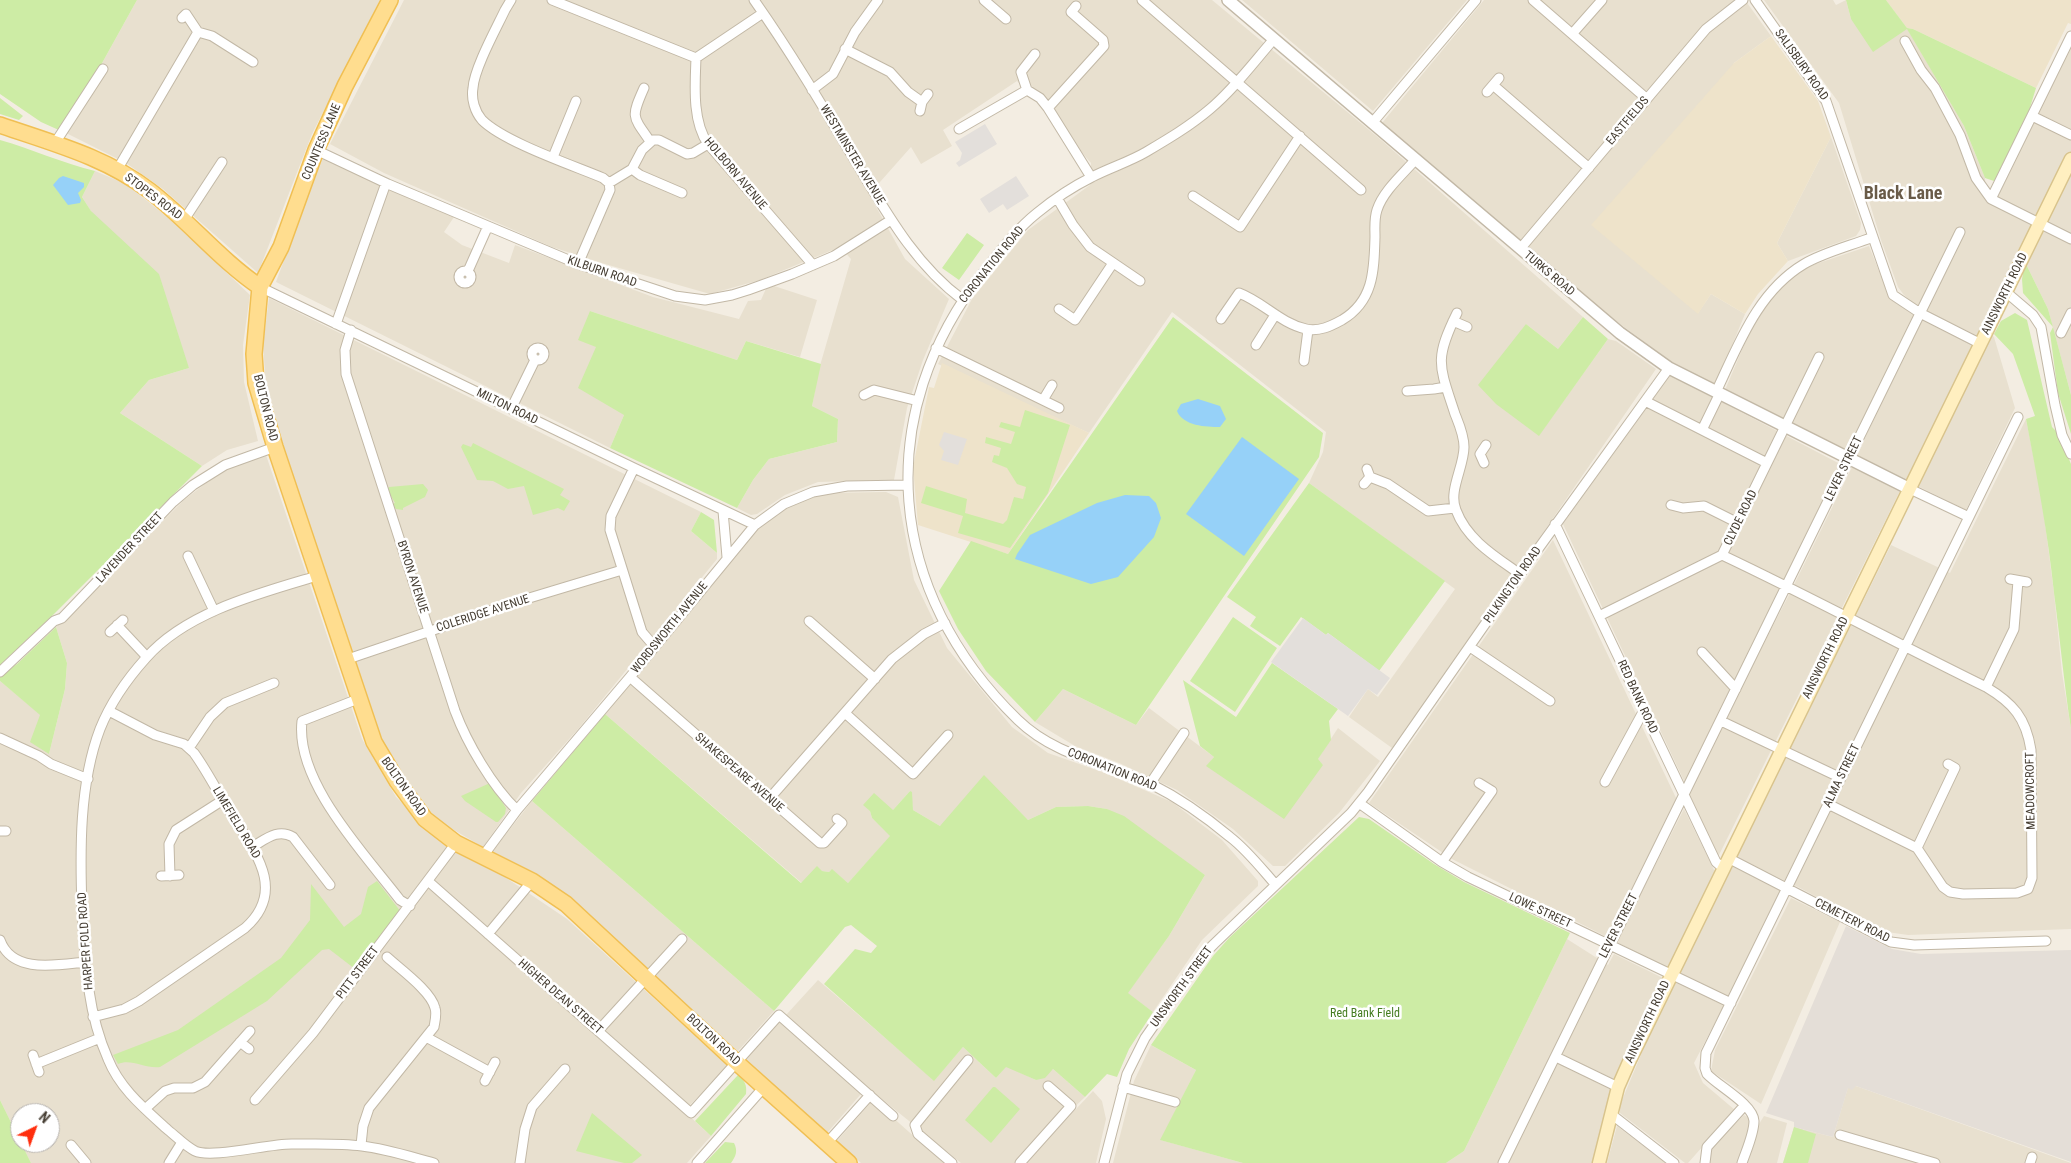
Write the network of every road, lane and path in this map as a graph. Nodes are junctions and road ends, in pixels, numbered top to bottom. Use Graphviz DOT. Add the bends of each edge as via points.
graph roads {
  1 [pos="390,0"];
  2 [pos="511,0"];
  3 [pos="552,0"];
  4 [pos="754,0"];
  5 [pos="878,0"];
  6 [pos="984,0"];
  7 [pos="1142,0"];
  8 [pos="1228,0"];
  9 [pos="1476,0"];
  10 [pos="1533,0"];
  11 [pos="1602,0"];
  12 [pos="1744,0"];
  13 [pos="1755,0"];
  14 [pos="1076,6"];
  15 [pos="763,13"];
  16 [pos="182,18"];
  17 [pos="1006,19"];
  18 [pos="198,32"];
  19 [pos="1572,34"];
  20 [pos="2071,36"];
  21 [pos="1274,39"];
  22 [pos="1904,41"];
  23 [pos="845,49"];
  24 [pos="1911,52"];
  25 [pos="1034,54"];
  26 [pos="1902,57"];
  27 [pos="696,58"];
  28 [pos="254,61"];
  29 [pos="103,68"];
  30 [pos="1237,82"];
  31 [pos="1493,85"];
  32 [pos="644,88"];
  33 [pos="812,90"];
  34 [pos="1027,90"];
  35 [pos="1647,98"];
  36 [pos="576,101"];
  37 [pos="1048,108"];
  38 [pos="920,112"];
  39 [pos="2032,116"];
  40 [pos="1373,122"];
  41 [pos="0,125"];
  42 [pos="959,129"];
  43 [pos="2071,135"];
  44 [pos="1300,136"];
  45 [pos="650,141"];
  46 [pos="55,143"];
  47 [pos="708,144"];
  48 [pos="316,150"];
  49 [pos="553,157"];
  50 [pos="1416,159"];
  51 [pos="2071,159"];
  52 [pos="222,162"];
  53 [pos="1589,168"];
  54 [pos="632,169"];
  55 [pos="117,170"];
  56 [pos="1091,177"];
  57 [pos="386,183"];
  58 [pos="609,183"];
  59 [pos="1361,190"];
  60 [pos="682,193"];
  61 [pos="1192,196"];
  62 [pos="1057,198"];
  63 [pos="1991,199"];
  64 [pos="184,220"];
  65 [pos="891,220"];
  66 [pos="2039,224"];
  67 [pos="488,226"];
  68 [pos="1960,232"];
  69 [pos="1873,237"];
  70 [pos="2071,239"];
  71 [pos="1943,244"];
  72 [pos="1952,248"];
  73 [pos="1520,249"];
  74 [pos="1113,263"];
  75 [pos="578,264"];
  76 [pos="813,265"];
  77 [pos="468,271"];
  78 [pos="1140,281"];
  79 [pos="260,287"];
  80 [pos="2006,292"];
  81 [pos="963,300"];
  82 [pos="1059,309"];
  83 [pos="1920,313"];
  84 [pos="2071,313"];
  85 [pos="1275,315"];
  86 [pos="1221,318"];
  87 [pos="336,324"];
  88 [pos="1467,328"];
  89 [pos="351,330"];
  90 [pos="1308,330"];
  91 [pos="2061,333"];
  92 [pos="1982,344"];
  93 [pos="1256,345"];
  94 [pos="936,348"];
  95 [pos="1819,357"];
  96 [pos="535,360"];
  97 [pos="1304,360"];
  98 [pos="1669,368"];
  99 [pos="1052,385"];
  100 [pos="1446,387"];
  101 [pos="1407,391"];
  102 [pos="864,394"];
  103 [pos="1718,394"];
  104 [pos="1043,400"];
  105 [pos="918,401"];
  106 [pos="1645,401"];
  107 [pos="1059,408"];
  108 [pos="511,409"];
  109 [pos="2018,417"];
  110 [pos="1785,427"];
  111 [pos="1702,430"];
  112 [pos="1486,445"];
  113 [pos="275,447"];
  114 [pos="1464,452"];
  115 [pos="2071,454"];
  116 [pos="1849,459"];
  117 [pos="1768,463"];
  118 [pos="634,468"];
  119 [pos="1367,477"];
  120 [pos="907,485"];
  121 [pos="1910,489"];
  122 [pos="1671,505"];
  123 [pos="1455,508"];
  124 [pos="723,511"];
  125 [pos="1969,517"];
  126 [pos="1738,523"];
  127 [pos="1555,524"];
  128 [pos="755,525"];
  129 [pos="1722,555"];
  130 [pos="727,557"];
  131 [pos="182,569"];
  132 [pos="622,570"];
  133 [pos="1520,574"];
  134 [pos="317,576"];
  135 [pos="2018,581"];
  136 [pos="1787,586"];
  137 [pos="214,611"];
  138 [pos="1599,616"];
  139 [pos="1846,618"];
  140 [pos="809,621"];
  141 [pos="945,623"];
  142 [pos="110,632"];
  143 [pos="429,632"];
  144 [pos="654,646"];
  145 [pos="1470,647"];
  146 [pos="1905,647"];
  147 [pos="1702,652"];
  148 [pos="147,657"];
  149 [pos="345,660"];
  150 [pos="0,672"];
  151 [pos="630,678"];
  152 [pos="875,679"];
  153 [pos="268,683"];
  154 [pos="1986,687"];
  155 [pos="1736,689"];
  156 [pos="358,699"];
  157 [pos="1550,701"];
  158 [pos="109,711"];
  159 [pos="1643,712"];
  160 [pos="845,713"];
  161 [pos="1721,720"];
  162 [pos="1184,733"];
  163 [pos="948,735"];
  164 [pos="0,738"];
  165 [pos="189,748"];
  166 [pos="1781,749"];
  167 [pos="1948,764"];
  168 [pos="1841,778"];
  169 [pos="88,779"];
  170 [pos="1605,782"];
  171 [pos="1479,783"];
  172 [pos="1150,784"];
  173 [pos="1684,795"];
  174 [pos="769,799"];
  175 [pos="223,800"];
  176 [pos="1359,803"];
  177 [pos="1828,804"];
  178 [pos="517,810"];
  179 [pos="837,819"];
  180 [pos="456,843"];
  181 [pos="252,847"];
  182 [pos="1916,848"];
  183 [pos="483,856"];
  184 [pos="1442,862"];
  185 [pos="1725,863"];
  186 [pos="170,876"];
  187 [pos="428,881"];
  188 [pos="532,881"];
  189 [pos="324,882"];
  190 [pos="1275,884"];
  191 [pos="1787,888"];
  192 [pos="410,906"];
  193 [pos="488,934"];
  194 [pos="682,939"];
  195 [pos="0,940"];
  196 [pos="2046,941"];
  197 [pos="1609,944"];
  198 [pos="387,956"];
  199 [pos="85,962"];
  200 [pos="1671,974"];
  201 [pos="646,978"];
  202 [pos="1730,1003"];
  203 [pos="93,1017"];
  204 [pos="598,1030"];
  205 [pos="250,1031"];
  206 [pos="426,1037"];
  207 [pos="100,1038"];
  208 [pos="240,1042"];
  209 [pos="249,1049"];
  210 [pos="33,1054"];
  211 [pos="1556,1057"];
  212 [pos="495,1062"];
  213 [pos="736,1062"];
  214 [pos="962,1063"];
  215 [pos="565,1069"];
  216 [pos="490,1072"];
  217 [pos="485,1081"];
  218 [pos="1048,1086"];
  219 [pos="764,1087"];
  220 [pos="1123,1087"];
  221 [pos="1618,1087"];
  222 [pos="870,1095"];
  223 [pos="255,1100"];
  224 [pos="1175,1102"];
  225 [pos="1746,1105"];
  226 [pos="145,1110"];
  227 [pos="1611,1114"];
  228 [pos="893,1116"];
  229 [pos="1840,1135"];
  230 [pos="182,1142"];
  231 [pos="827,1143"];
  232 [pos="71,1144"];
  233 [pos="361,1145"];
  234 [pos="77,1153"];
  235 [pos="70,1159"];
  236 [pos="1913,1160"];
  237 [pos="86,1163"];
  238 [pos="169,1163"];
  239 [pos="434,1163"];
  240 [pos="520,1163"];
  241 [pos="697,1163"];
  242 [pos="849,1163"];
  243 [pos="952,1163"];
  244 [pos="1020,1163"];
  245 [pos="1104,1163"];
  246 [pos="1503,1163"];
  247 [pos="1599,1163"];
  248 [pos="1674,1163"];
  249 [pos="1705,1163"];
  250 [pos="1742,1163"];
  251 [pos="1934,1163"];
  1 -- 48 [label="main road, COUNTESS LANE"];
  2 -- 49 [label="street" via="475,77 474,102 481,119 496,132"];
  3 -- 27 [label="street"];
  4 -- 15 [label="street, WESTMINSTER AVENUE"];
  5 -- 23 [label="street"];
  6 -- 17 [label="street"];
  7 -- 30 [label="street"];
  8 -- 21 [label="street, TURKS ROAD"];
  9 -- 40 [label="street"];
  10 -- 19 [label="street"];
  11 -- 19 [label="street"];
  12 -- 35 [label="street, EASTFIELDS" via="1706,30"];
  13 -- 69 [label="street, SALISBURY ROAD" via="1826,101"];
  14 -- 37 [label="street" via="1071,12 1103,40 1104,46"];
  15 -- 27 [label="street"];
  15 -- 33 [label="street, WESTMINSTER AVENUE"];
  16 -- 18 [label="street" via="186,14"];
  18 -- 28 [label="street" via="212,36"];
  18 -- 55 [label="street"];
  19 -- 35 [label="street"];
  20 -- 39 [label="street"];
  21 -- 30 [label="street, CORONATION ROAD"];
  21 -- 40 [label="street, TURKS ROAD"];
  22 -- 24 [label="street"];
  23 -- 33 [label="street" via="833,74"];
  23 -- 38 [label="street" via="890,72 908,92 925,98"];
  24 -- 26 [label="street"];
  24 -- 63 [label="street" via="1920,70 1936,88 1960,135 1976,178"];
  25 -- 34 [label="street" via="1021,72"];
  27 -- 47 [label="street, HOLBORN AVENUE" via="698,120"];
  29 -- 46 [label="street"];
  30 -- 44 [label="street"];
  30 -- 56 [label="street, CORONATION ROAD" via="1210,109 1177,134 1142,155"];
  31 -- 53 [label="street"];
  32 -- 45 [label="street" via="634,116"];
  33 -- 65 [label="street, WESTMINSTER AVENUE"];
  34 -- 37 [label="street"];
  34 -- 42 [label="street"];
  35 -- 53 [label="street, EASTFIELDS"];
  36 -- 49 [label="street"];
  37 -- 56 [label="street"];
  39 -- 43 [label="street"];
  39 -- 63 [label="street"];
  40 -- 50 [label="street, TURKS ROAD"];
  41 -- 46 [label="main road, STOPES ROAD"];
  44 -- 59 [label="street"];
  44 -- 61 [label="street" via="1240,227"];
  45 -- 47 [label="street" via="659,140 687,154"];
  45 -- 54 [label="street"];
  46 -- 55 [label="main road, STOPES ROAD"];
  47 -- 76 [label="street, HOLBORN AVENUE"];
  48 -- 57 [label="street, KILBURN ROAD"];
  48 -- 79 [label="main road, COUNTESS LANE" via="281,248"];
  49 -- 58 [label="street"];
  50 -- 73 [label="street, TURKS ROAD"];
  50 -- 90 [label="street" via="1384,197 1376,212 1374,274 1362,302 1338,322"];
  51 -- 66 [label="main road, AINSWORTH ROAD"];
  52 -- 64 [label="street"];
  53 -- 73 [label="street, EASTFIELDS"];
  54 -- 58 [label="street"];
  54 -- 60 [label="street"];
  55 -- 64 [label="main road, STOPES ROAD" via="149,190"];
  56 -- 62 [label="street, CORONATION ROAD"];
  57 -- 67 [label="street, KILBURN ROAD"];
  57 -- 87 [label="street"];
  58 -- 75 [label="street" via="610,190"];
  62 -- 74 [label="street" via="1090,247"];
  62 -- 81 [label="street, CORONATION ROAD" via="1005,245"];
  63 -- 66 [label="street"];
  64 -- 79 [label="main road, STOPES ROAD" via="238,271"];
  65 -- 76 [label="street, KILBURN ROAD" via="834,256"];
  65 -- 81 [label="street, WESTMINSTER AVENUE" via="924,265"];
  66 -- 70 [label="street"];
  66 -- 80 [label="main road, AINSWORTH ROAD"];
  67 -- 75 [label="street, KILBURN ROAD"];
  67 -- 77 [label="street"];
  68 -- 72 [label="street, LEVER STREET"];
  69 -- 83 [label="street, SALISBURY ROAD" via="1893,295"];
  69 -- 103 [label="street" via="1804,264 1776,287 1750,322"];
  71 -- 72 [label="street"];
  72 -- 83 [label="street, LEVER STREET"];
  73 -- 98 [label="street, TURKS ROAD" via="1617,331"];
  74 -- 78 [label="street"];
  74 -- 82 [label="street" via="1074,320"];
  75 -- 76 [label="street, KILBURN ROAD" via="675,296 705,300 732,295"];
  79 -- 87 [label="street, MILTON ROAD"];
  79 -- 113 [label="main road, BOLTON ROAD" via="254,354 256,383"];
  80 -- 92 [label="main road, AINSWORTH ROAD"];
  80 -- 115 [label="street" via="2033,315 2041,327 2062,435"];
  81 -- 94 [label="street, CORONATION ROAD"];
  83 -- 92 [label="street, SALISBURY ROAD"];
  83 -- 116 [label="street, LEVER STREET"];
  84 -- 91 [label="street"];
  85 -- 86 [label="street" via="1239,293"];
  85 -- 90 [label="street"];
  85 -- 93 [label="street"];
  87 -- 89 [label="street, MILTON ROAD"];
  88 -- 100 [label="street" via="1455,317 1444,341 1441,352"];
  89 -- 108 [label="street, MILTON ROAD"];
  89 -- 143 [label="street, BYRON AVENUE" via="345,350 346,374"];
  90 -- 97 [label="street"];
  92 -- 121 [label="main road, AINSWORTH ROAD"];
  94 -- 104 [label="street"];
  94 -- 105 [label="street, CORONATION ROAD"];
  95 -- 110 [label="street, CLYDE ROAD"];
  96 -- 108 [label="street"];
  98 -- 103 [label="street, TURKS ROAD"];
  98 -- 106 [label="street, PILKINGTON ROAD"];
  99 -- 104 [label="street"];
  100 -- 101 [label="street" via="1424,394"];
  100 -- 114 [label="street" via="1462,434"];
  102 -- 105 [label="street" via="874,390"];
  103 -- 110 [label="street, TURKS ROAD"];
  103 -- 111 [label="street"];
  104 -- 107 [label="street"];
  105 -- 120 [label="street, CORONATION ROAD" via="909,447"];
  106 -- 111 [label="street"];
  106 -- 127 [label="street, PILKINGTON ROAD"];
  108 -- 118 [label="street, MILTON ROAD"];
  109 -- 125 [label="street, ALMA STREET"];
  110 -- 116 [label="street, TURKS ROAD"];
  110 -- 117 [label="street, CLYDE ROAD"];
  111 -- 117 [label="street"];
  112 -- 114 [label="street" via="1482,458"];
  113 -- 134 [label="main road, BOLTON ROAD"];
  113 -- 150 [label="street, LAVENDER STREET" via="225,465 193,485 68,611"];
  114 -- 123 [label="street" via="1455,490"];
  116 -- 121 [label="street, TURKS ROAD"];
  116 -- 136 [label="street, LEVER STREET"];
  117 -- 126 [label="street, CLYDE ROAD"];
  118 -- 124 [label="street, MILTON ROAD"];
  118 -- 132 [label="street" via="609,523"];
  119 -- 123 [label="street" via="1388,484 1428,511"];
  120 -- 128 [label="street, WORDSWORTH AVENUE" via="847,486 813,492 784,504"];
  120 -- 141 [label="street, CORONATION ROAD" via="918,556"];
  121 -- 125 [label="street"];
  121 -- 139 [label="main road, AINSWORTH ROAD"];
  122 -- 126 [label="street" via="1683,508 1704,506"];
  123 -- 133 [label="street" via="1475,540"];
  124 -- 128 [label="street, MILTON ROAD"];
  124 -- 130 [label="street"];
  125 -- 146 [label="street, ALMA STREET"];
  126 -- 129 [label="street, CLYDE ROAD"];
  127 -- 133 [label="street, PILKINGTON ROAD"];
  127 -- 138 [label="street, RED BANK ROAD"];
  128 -- 130 [label="street, WORDSWORTH AVENUE"];
  129 -- 136 [label="street"];
  129 -- 138 [label="street, CLYDE ROAD"];
  130 -- 144 [label="street, WORDSWORTH AVENUE"];
  131 -- 137 [label="street" via="190,561"];
  132 -- 143 [label="street, COLERIDGE AVENUE"];
  132 -- 144 [label="street" via="642,632"];
  133 -- 145 [label="street, PILKINGTON ROAD"];
  134 -- 137 [label="street, HARPER FOLD ROAD"];
  134 -- 149 [label="main road, BOLTON ROAD"];
  135 -- 154 [label="street" via="2014,630"];
  136 -- 139 [label="street"];
  136 -- 155 [label="street, LEVER STREET"];
  137 -- 148 [label="street, HARPER FOLD ROAD" via="178,632"];
  138 -- 159 [label="street, RED BANK ROAD"];
  139 -- 146 [label="street"];
  139 -- 166 [label="main road, AINSWORTH ROAD"];
  140 -- 152 [label="street"];
  141 -- 152 [label="street" via="908,646"];
  141 -- 172 [label="street, CORONATION ROAD" via="979,676 1021,722 1074,756"];
  142 -- 148 [label="street" via="120,623"];
  143 -- 149 [label="street, COLERIDGE AVENUE"];
  143 -- 178 [label="street, BYRON AVENUE" via="464,731 508,802"];
  144 -- 151 [label="street, WORDSWORTH AVENUE"];
  145 -- 157 [label="street"];
  145 -- 176 [label="street, PILKINGTON ROAD"];
  146 -- 154 [label="street"];
  146 -- 168 [label="street, ALMA STREET"];
  147 -- 155 [label="street"];
  148 -- 158 [label="street, HARPER FOLD ROAD"];
  149 -- 156 [label="main road, BOLTON ROAD"];
  151 -- 174 [label="street, SHAKESPEARE AVENUE"];
  151 -- 178 [label="street, WORDSWORTH AVENUE"];
  152 -- 160 [label="street"];
  153 -- 165 [label="street" via="225,703 210,717"];
  154 -- 182 [label="street, MEADOWCROFT" via="2010,703 2029,738 2031,884 2018,893 1956,894 1943,887"];
  155 -- 161 [label="street, LEVER STREET"];
  156 -- 180 [label="main road, BOLTON ROAD" via="374,742 397,781 425,819"];
  156 -- 192 [label="street" via="302,721 301,742 321,795 400,900"];
  158 -- 165 [label="street, LIMEFIELD ROAD"];
  158 -- 169 [label="street, HARPER FOLD ROAD" via="94,749"];
  159 -- 170 [label="street"];
  159 -- 173 [label="street, RED BANK ROAD"];
  160 -- 163 [label="street" via="913,774"];
  160 -- 174 [label="street"];
  161 -- 166 [label="street"];
  161 -- 173 [label="street, LEVER STREET"];
  162 -- 172 [label="street"];
  164 -- 169 [label="street"];
  165 -- 175 [label="street, LIMEFIELD ROAD"];
  166 -- 168 [label="street"];
  166 -- 185 [label="main road, AINSWORTH ROAD"];
  167 -- 182 [label="street" via="1955,768"];
  168 -- 177 [label="street, ALMA STREET"];
  169 -- 199 [label="street, HARPER FOLD ROAD" via="80,864"];
  171 -- 184 [label="street" via="1492,791"];
  172 -- 190 [label="street, CORONATION ROAD" via="1176,798 1231,837"];
  173 -- 185 [label="street, RED BANK ROAD" via="1716,862"];
  173 -- 197 [label="street, LEVER STREET"];
  174 -- 179 [label="street, SHAKESPEARE AVENUE" via="820,843 824,843 842,823"];
  175 -- 181 [label="street, LIMEFIELD ROAD"];
  175 -- 186 [label="street" via="176,830 169,844"];
  176 -- 184 [label="street, LOWE STREET"];
  176 -- 190 [label="street, UNSWORTH STREET"];
  177 -- 182 [label="street, MEADOWCROFT"];
  177 -- 191 [label="street, ALMA STREET"];
  178 -- 183 [label="street, WORDSWORTH AVENUE"];
  180 -- 183 [label="main road, BOLTON ROAD"];
  180 -- 187 [label="street, PITT STREET"];
  181 -- 189 [label="street" via="284,832 293,837"];
  181 -- 203 [label="street, LIMEFIELD ROAD" via="266,880 263,906 255,920 146,997 124,1009"];
  183 -- 188 [label="main road, BOLTON ROAD"];
  184 -- 197 [label="street, LOWE STREET"];
  185 -- 191 [label="street, CEMETERY ROAD"];
  185 -- 200 [label="main road, AINSWORTH ROAD"];
  187 -- 192 [label="street, PITT STREET"];
  187 -- 193 [label="street, HIGHER DEAN STREET"];
  188 -- 193 [label="street"];
  188 -- 201 [label="main road, BOLTON ROAD" via="572,910"];
  190 -- 220 [label="street, UNSWORTH STREET" via="1204,955 1145,1038"];
  191 -- 196 [label="street, CEMETERY ROAD" via="1891,942"];
  191 -- 202 [label="street, ALMA STREET"];
  192 -- 223 [label="street, PITT STREET" via="313,1032"];
  193 -- 204 [label="street, HIGHER DEAN STREET"];
  194 -- 201 [label="street"];
  195 -- 199 [label="street" via="11,958 25,963"];
  197 -- 200 [label="street, LOWE STREET"];
  197 -- 211 [label="street, LEVER STREET"];
  198 -- 206 [label="street" via="402,964 432,999 436,1009 434,1027"];
  199 -- 203 [label="street, HARPER FOLD ROAD"];
  200 -- 202 [label="street, LOWE STREET"];
  200 -- 221 [label="main road, AINSWORTH ROAD"];
  201 -- 204 [label="street"];
  201 -- 213 [label="main road, BOLTON ROAD"];
  202 -- 225 [label="street, ALMA STREET" via="1706,1053 1705,1068 1710,1078"];
  203 -- 207 [label="street, HARPER FOLD ROAD"];
  204 -- 213 [label="street, HIGHER DEAN STREET" via="691,1112"];
  205 -- 208 [label="street"];
  206 -- 216 [label="street"];
  206 -- 233 [label="street" via="369,1108"];
  207 -- 210 [label="street" via="38,1068"];
  207 -- 226 [label="street, HARPER FOLD ROAD" via="116,1076"];
  208 -- 209 [label="street"];
  208 -- 226 [label="street" via="205,1082 194,1088 165,1091"];
  211 -- 221 [label="street"];
  211 -- 246 [label="street, LEVER STREET"];
  212 -- 216 [label="street"];
  213 -- 219 [label="main road, BOLTON ROAD"];
  213 -- 222 [label="street" via="779,1014"];
  214 -- 243 [label="street" via="918,1121 916,1130"];
  215 -- 240 [label="street" via="552,1090 532,1107"];
  216 -- 217 [label="street"];
  218 -- 244 [label="street" via="1071,1106"];
  219 -- 231 [label="main road, BOLTON ROAD"];
  219 -- 241 [label="street"];
  220 -- 224 [label="street"];
  220 -- 245 [label="street, UNSWORTH STREET"];
  221 -- 227 [label="main road, AINSWORTH ROAD"];
  222 -- 228 [label="street"];
  222 -- 231 [label="street"];
  225 -- 249 [label="street" via="1707,1147"];
  225 -- 250 [label="street, ALMA STREET" via="1754,1122"];
  226 -- 230 [label="street, HARPER FOLD ROAD"];
  227 -- 247 [label="main road, AINSWORTH ROAD"];
  227 -- 248 [label="street"];
  229 -- 236 [label="street"];
  230 -- 233 [label="street, HARPER FOLD ROAD" via="202,1153 290,1144"];
  230 -- 238 [label="street"];
  231 -- 242 [label="main road, BOLTON ROAD"];
  232 -- 234 [label="street"];
  233 -- 239 [label="street, HARPER FOLD ROAD"];
  234 -- 235 [label="street"];
  234 -- 237 [label="street"];
  236 -- 251 [label="street"];
}
